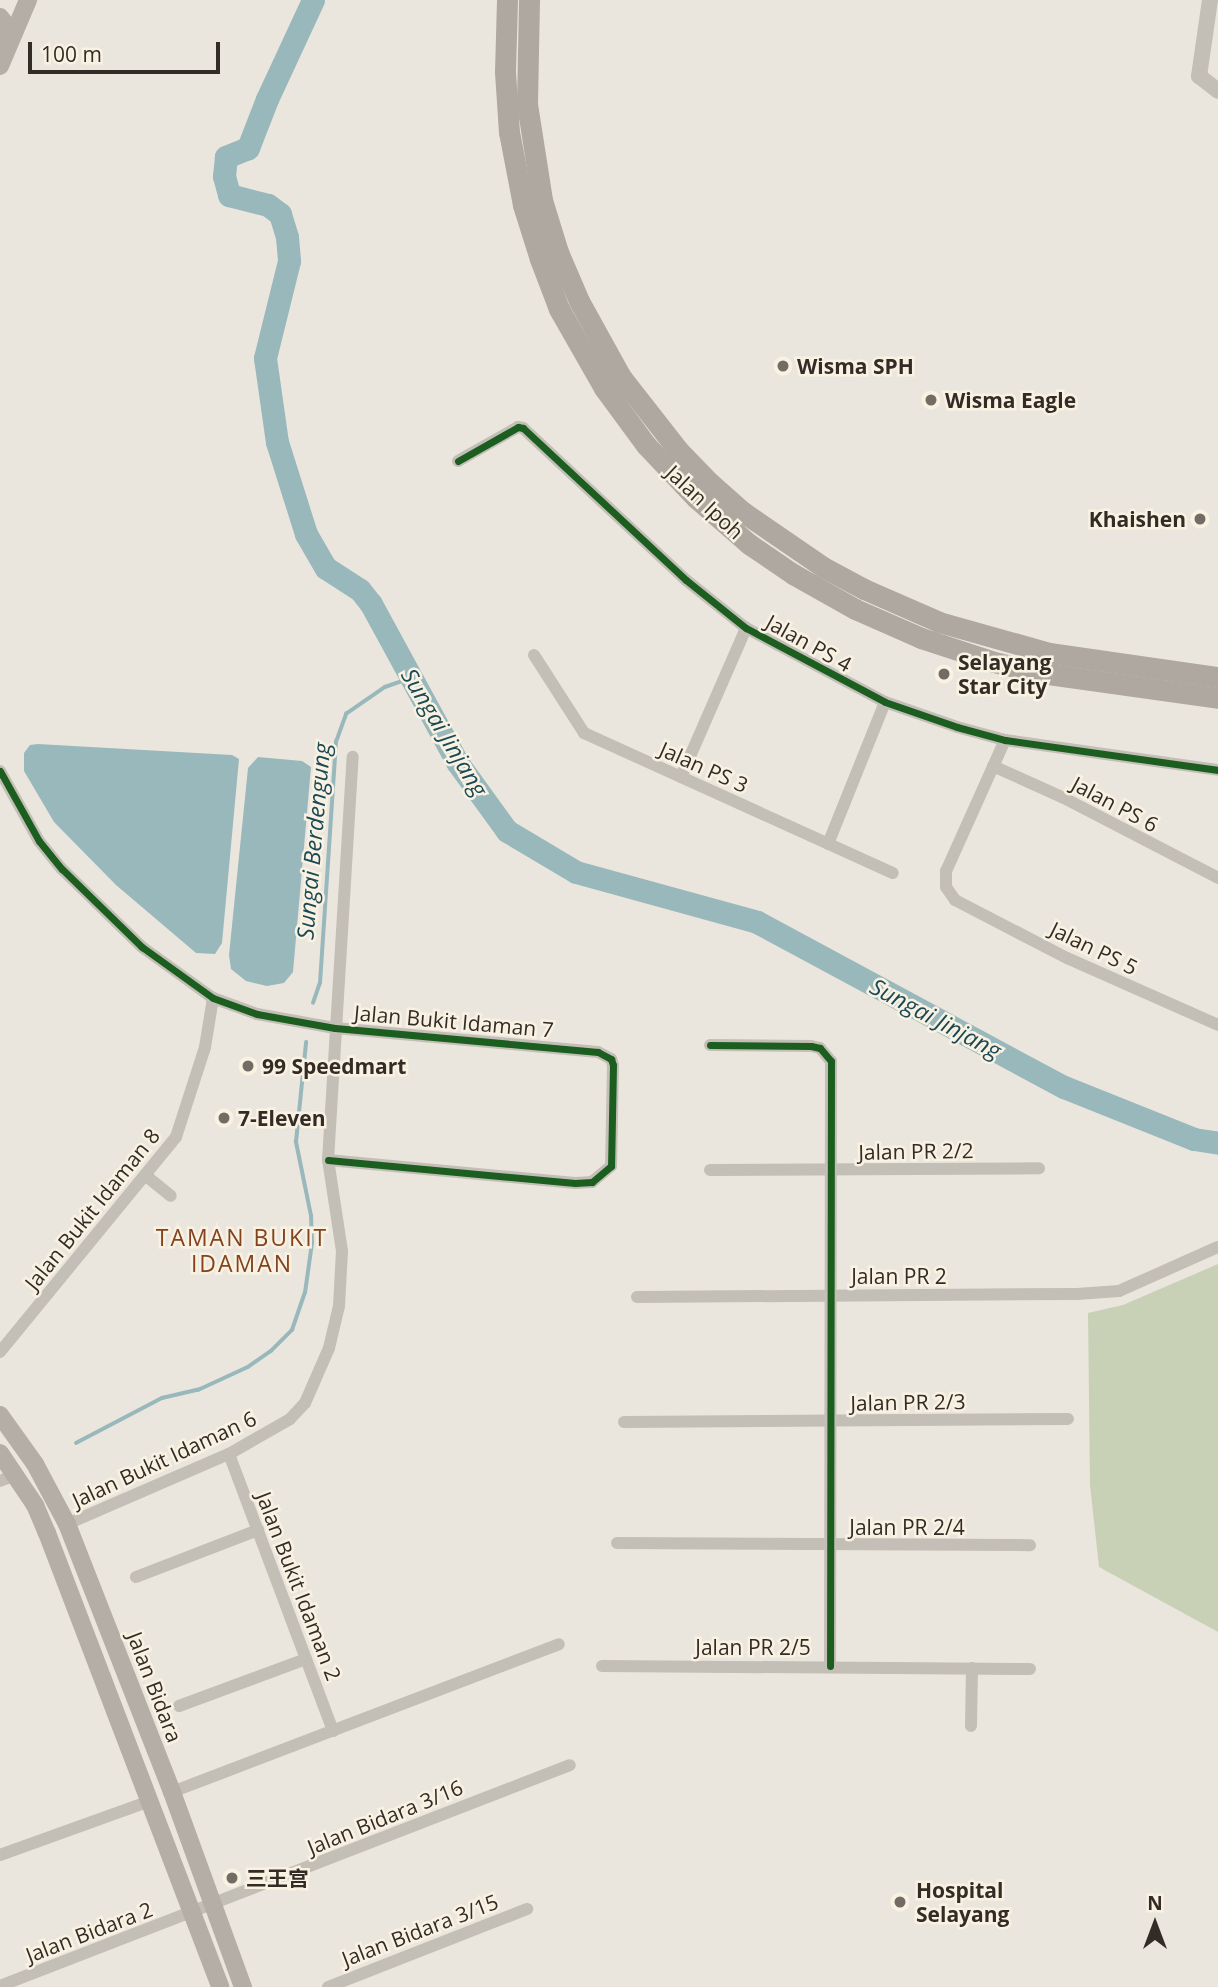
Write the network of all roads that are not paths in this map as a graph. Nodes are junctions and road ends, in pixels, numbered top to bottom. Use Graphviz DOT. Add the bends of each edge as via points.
graph roads {
  1 [pos="28,0"];
  2 [pos="507,0"];
  3 [pos="529,0"];
  4 [pos="1210,0"];
  5 [pos="0,17"];
  6 [pos="0,56"];
  7 [pos="0,66"];
  8 [pos="1218,91"];
  9 [pos="458,461"];
  10 [pos="746,628"];
  11 [pos="534,655"];
  12 [pos="1218,677"];
  13 [pos="1118,684"];
  14 [pos="1218,698"];
  15 [pos="885,702"];
  16 [pos="1218,707"];
  17 [pos="1006,740"];
  18 [pos="353,757"];
  19 [pos="993,766"];
  20 [pos="0,771"];
  21 [pos="1218,771"];
  22 [pos="681,777"];
  23 [pos="828,844"];
  24 [pos="893,873"];
  25 [pos="1218,878"];
  26 [pos="213,998"];
  27 [pos="1218,1025"];
  28 [pos="335,1028"];
  29 [pos="710,1045"];
  30 [pos="328,1160"];
  31 [pos="1039,1168"];
  32 [pos="710,1170"];
  33 [pos="831,1171"];
  34 [pos="145,1175"];
  35 [pos="171,1196"];
  36 [pos="1218,1247"];
  37 [pos="831,1296"];
  38 [pos="637,1297"];
  39 [pos="0,1352"];
  40 [pos="0,1415"];
  41 [pos="1068,1419"];
  42 [pos="624,1422"];
  43 [pos="830,1422"];
  44 [pos="0,1453"];
  45 [pos="229,1454"];
  46 [pos="8,1478"];
  47 [pos="67,1524"];
  48 [pos="258,1530"];
  49 [pos="617,1544"];
  50 [pos="830,1544"];
  51 [pos="1030,1545"];
  52 [pos="136,1577"];
  53 [pos="559,1644"];
  54 [pos="306,1659"];
  55 [pos="602,1665"];
  56 [pos="830,1666"];
  57 [pos="972,1668"];
  58 [pos="1030,1668"];
  59 [pos="179,1706"];
  60 [pos="971,1727"];
  61 [pos="333,1731"];
  62 [pos="570,1765"];
  63 [pos="172,1793"];
  64 [pos="150,1801"];
  65 [pos="0,1855"];
  66 [pos="213,1905"];
  67 [pos="527,1909"];
  68 [pos="192,1913"];
  69 [pos="0,1986"];
  70 [pos="220,1987"];
  71 [pos="243,1987"];
  72 [pos="328,1987"];
  1 -- 7 [label="main road"];
  2 -- 13 [label="highway, Jalan Ipoh" via="509,132 536,246 559,309 580,348 616,406 655,455 749,544 855,608 921,638 994,662"];
  3 -- 12 [label="highway, Jalan Ipoh" via="527,104 542,200 558,252 621,377 709,483 784,543 823,567 939,622 1049,653"];
  4 -- 8 [label="street" via="1199,76"];
  5 -- 6 [label="main road" via="7,26"];
  9 -- 10 [label="street, Jalan PS 4" via="523,428 686,580"];
  10 -- 15 [label="street, Jalan PS 4"];
  10 -- 22 [label="street"];
  11 -- 22 [label="street, Jalan PS 3" via="584,733"];
  13 -- 14 [label="highway, Jalan Ipoh"];
  13 -- 16 [label="street" via="1172,701"];
  15 -- 17 [label="street, Jalan PS 4"];
  15 -- 23 [label="street"];
  17 -- 19 [label="street"];
  17 -- 21 [label="street, Jalan PS 4"];
  18 -- 28 [label="street, Jalan Bukit Idaman 6"];
  19 -- 25 [label="street, Jalan PS 6"];
  19 -- 27 [label="street, Jalan PS 5" via="946,871 946,887 955,900 1067,958"];
  20 -- 26 [label="street, Jalan Bukit Idaman 7" via="39,841 62,869 142,947"];
  22 -- 23 [label="street, Jalan PS 3"];
  23 -- 24 [label="street, Jalan PS 3"];
  26 -- 28 [label="street, Jalan Bukit Idaman 7" via="257,1014"];
  26 -- 34 [label="street, Jalan Bukit Idaman 8" via="205,1047 176,1137"];
  28 -- 30 [label="street, Jalan Bukit Idaman 6"];
  28 -- 30 [label="street, Jalan Bukit Idaman 7" via="605,1055 615,1072 611,1166 599,1179 575,1183"];
  29 -- 33 [label="street" via="820,1048 831,1061"];
  30 -- 45 [label="street, Jalan Bukit Idaman 6" via="342,1251 339,1306 329,1348 305,1402 290,1419"];
  31 -- 33 [label="street, Jalan PR 2/2"];
  32 -- 33 [label="street, Jalan PR 2/2"];
  33 -- 37 [label="street"];
  34 -- 35 [label="street"];
  34 -- 39 [label="street, Jalan Bukit Idaman 8"];
  36 -- 37 [label="street, Jalan PR 2" via="1119,1291"];
  37 -- 38 [label="street, Jalan PR 2"];
  37 -- 43 [label="street"];
  40 -- 47 [label="main road, Jalan Bidara" via="35,1465"];
  41 -- 43 [label="street, Jalan PR 2/3"];
  42 -- 43 [label="street, Jalan PR 2/3"];
  43 -- 50 [label="street"];
  44 -- 46 [label="main road"];
  45 -- 47 [label="street, Jalan Bukit Idaman 6"];
  45 -- 48 [label="street, Jalan Bukit Idaman 2"];
  46 -- 64 [label="main road" via="47,1533"];
  47 -- 63 [label="main road, Jalan Bidara"];
  48 -- 52 [label="street"];
  48 -- 54 [label="street, Jalan Bukit Idaman 2"];
  49 -- 50 [label="street, Jalan PR 2/4"];
  50 -- 51 [label="street, Jalan PR 2/4"];
  50 -- 56 [label="street"];
  53 -- 61 [label="street"];
  54 -- 59 [label="street"];
  54 -- 61 [label="street, Jalan Bukit Idaman 2"];
  55 -- 56 [label="street, Jalan PR 2/5"];
  56 -- 57 [label="street, Jalan PR 2/5"];
  57 -- 58 [label="street, Jalan PR 2/5"];
  57 -- 60 [label="street"];
  61 -- 63 [label="street"];
  62 -- 66 [label="street, Jalan Bidara 3/16"];
  63 -- 66 [label="main road, Jalan Bidara"];
  64 -- 65 [label="street"];
  64 -- 68 [label="main road"];
  66 -- 68 [label="street, Jalan Bidara 3/16"];
  66 -- 71 [label="main road, Jalan Bidara"];
  67 -- 72 [label="street, Jalan Bidara 3/15"];
  68 -- 69 [label="street, Jalan Bidara 2"];
  68 -- 70 [label="main road"];
}
